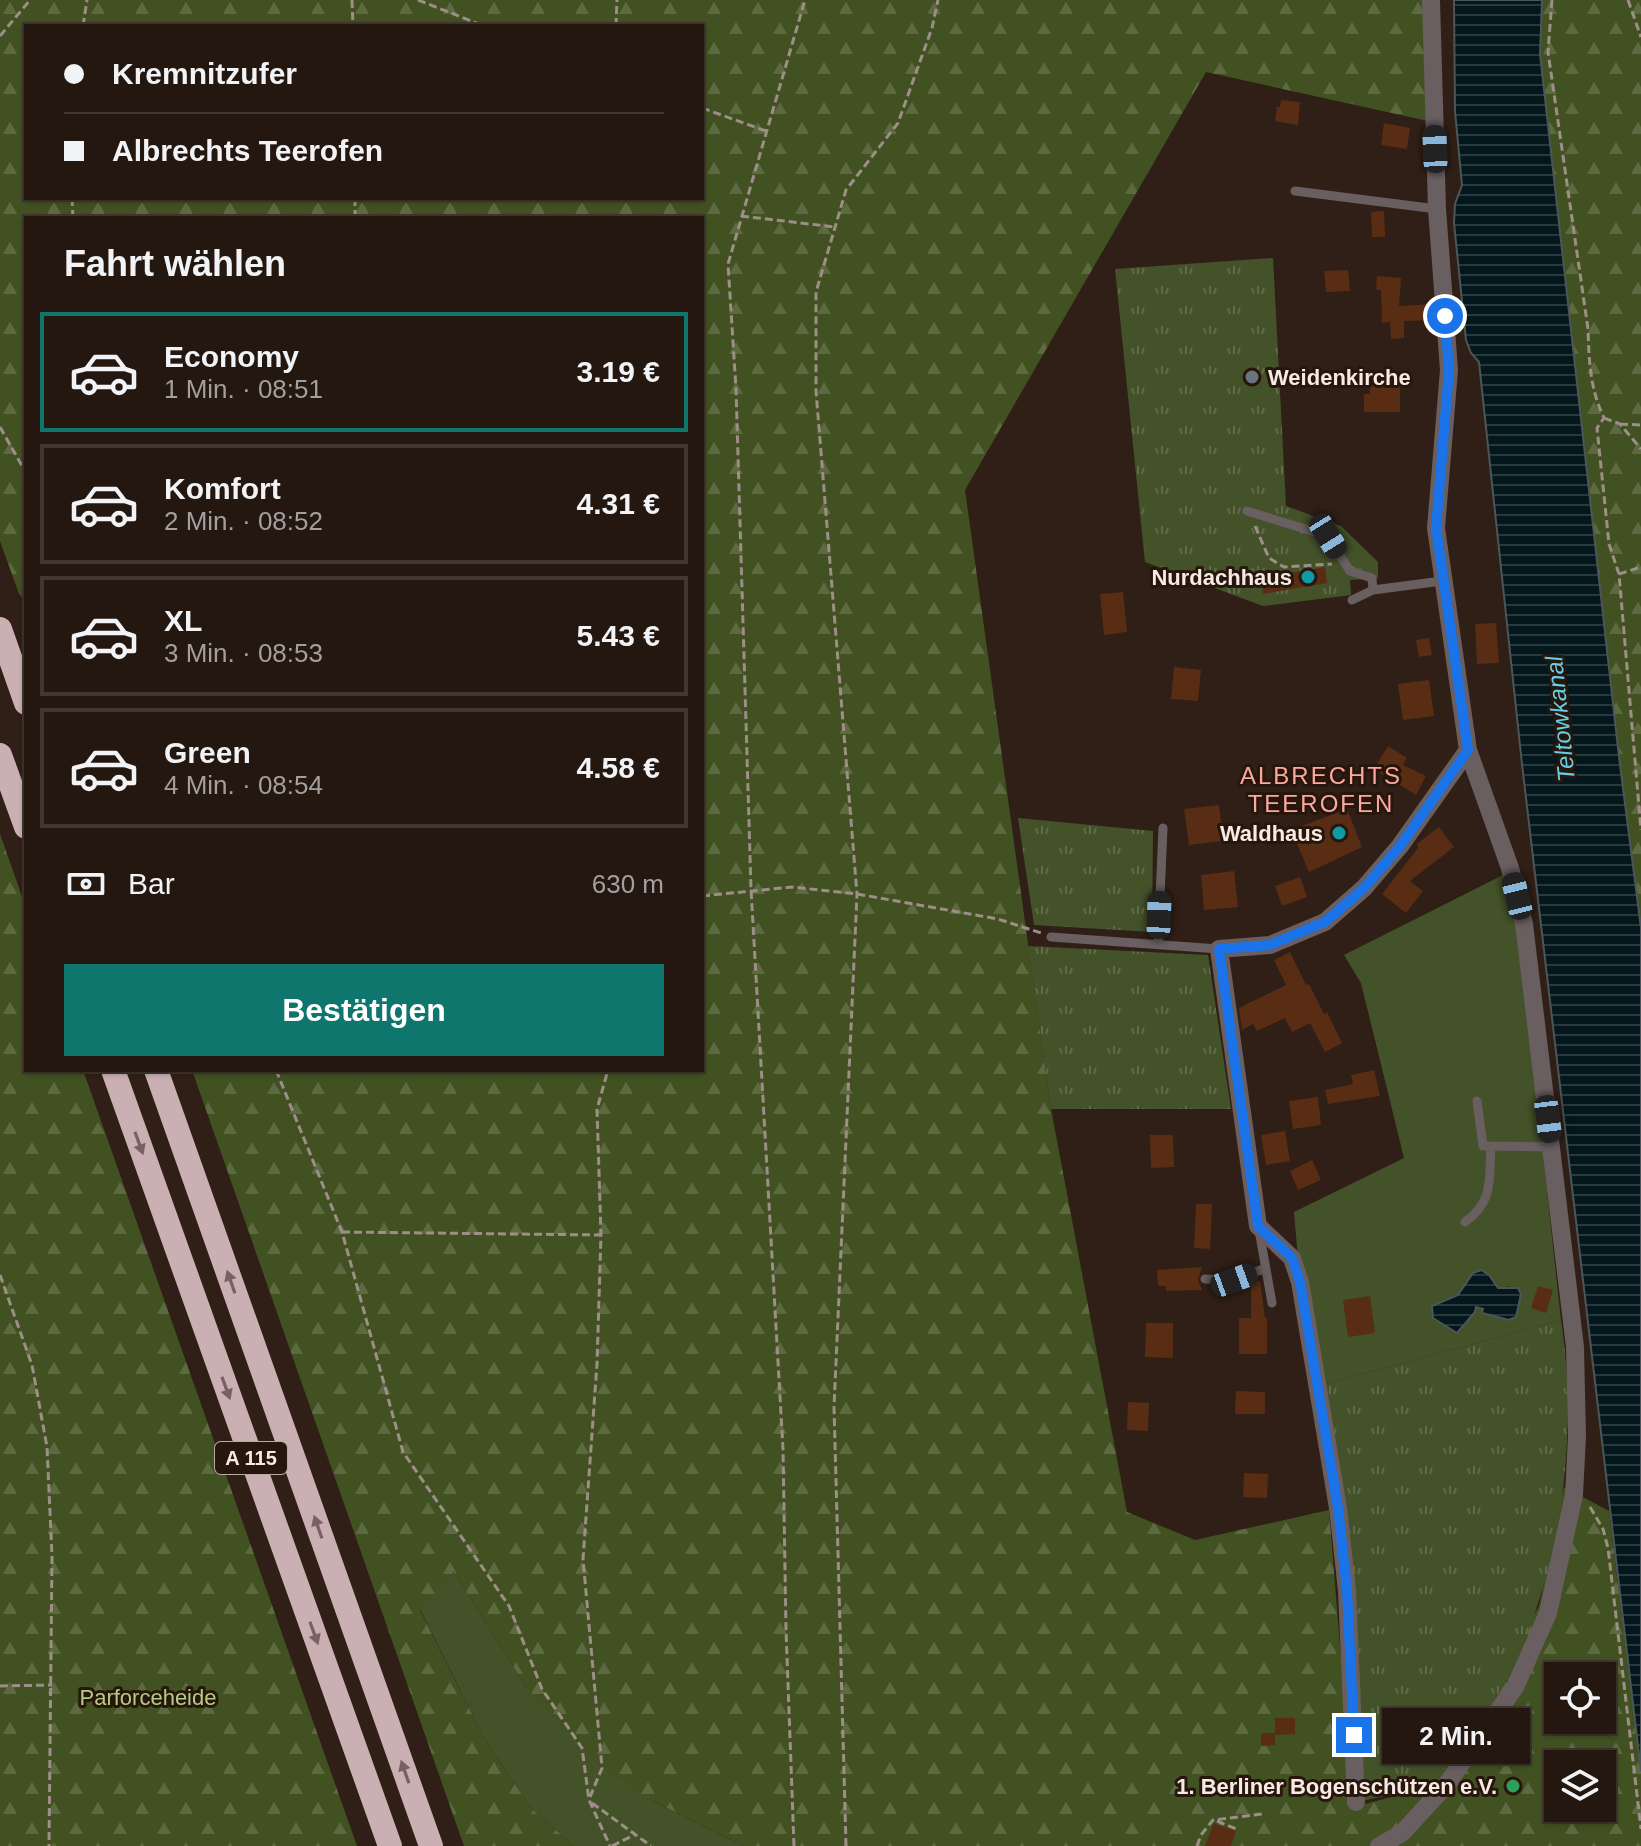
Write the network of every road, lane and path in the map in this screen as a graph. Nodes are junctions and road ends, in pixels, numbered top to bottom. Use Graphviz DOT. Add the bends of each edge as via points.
graph roads {
  1 [pos="30,0"];
  2 [pos="87,0"];
  3 [pos="352,0"];
  4 [pos="418,0"];
  5 [pos="617,0"];
  6 [pos="805,0"];
  7 [pos="938,0"];
  8 [pos="1431,0"];
  9 [pos="1552,0"];
  10 [pos="1628,0"];
  11 [pos="83,24"];
  12 [pos="353,24"];
  13 [pos="479,24"];
  14 [pos="616,24"];
  15 [pos="0,36"];
  16 [pos="1641,37"];
  17 [pos="704,109"];
  18 [pos="766,131"];
  19 [pos="1295,191"];
  20 [pos="1437,209"];
  21 [pos="741,216"];
  22 [pos="835,227"];
  23 [pos="1604,418"];
  24 [pos="1620,424"];
  25 [pos="1641,425"];
  26 [pos="0,427"];
  27 [pos="1641,449"];
  28 [pos="24,469"];
  29 [pos="1247,511"];
  30 [pos="1641,567"];
  31 [pos="1350,571"];
  32 [pos="1619,574"];
  33 [pos="1442,581"];
  34 [pos="1373,590"];
  35 [pos="1352,600"];
  36 [pos="0,629"];
  37 [pos="24,697"];
  38 [pos="1468,750"];
  39 [pos="0,755"];
  40 [pos="24,821"];
  41 [pos="1163,828"];
  42 [pos="1641,830"];
  43 [pos="751,889"];
  44 [pos="857,894"];
  45 [pos="704,896"];
  46 [pos="1051,937"];
  47 [pos="1158,944"];
  48 [pos="1213,952"];
  49 [pos="114,1072"];
  50 [pos="157,1072"];
  51 [pos="277,1072"];
  52 [pos="607,1072"];
  53 [pos="1477,1101"];
  54 [pos="1491,1146"];
  55 [pos="1552,1147"];
  56 [pos="1465,1222"];
  57 [pos="1258,1226"];
  58 [pos="342,1232"];
  59 [pos="601,1235"];
  60 [pos="1266,1268"];
  61 [pos="0,1275"];
  62 [pos="1205,1279"];
  63 [pos="1272,1303"];
  64 [pos="1574,1495"];
  65 [pos="52,1685"];
  66 [pos="0,1686"];
  67 [pos="589,1800"];
  68 [pos="1356,1802"];
  69 [pos="1262,1814"];
  70 [pos="1213,1820"];
  71 [pos="1641,1829"];
  72 [pos="1239,1830"];
  73 [pos="635,1834"];
  74 [pos="49,1846"];
  75 [pos="390,1846"];
  76 [pos="431,1846"];
  77 [pos="611,1846"];
  78 [pos="651,1846"];
  79 [pos="794,1846"];
  80 [pos="846,1846"];
  81 [pos="1197,1846"];
  82 [pos="1379,1846"];
  1 -- 15 [label="path"];
  2 -- 11 [label="path"];
  3 -- 12 [label="path"];
  4 -- 13 [label="path"];
  5 -- 14 [label="path"];
  6 -- 18 [label="path"];
  7 -- 22 [label="path" via="898,123 846,190"];
  8 -- 20 [label="street"];
  9 -- 23 [label="path" via="1548,52 1590,373"];
  10 -- 16 [label="path"];
  17 -- 18 [label="path"];
  18 -- 21 [label="path"];
  19 -- 20 [label="lane"];
  20 -- 33 [label="street" via="1449,370 1436,528"];
  21 -- 22 [label="path"];
  21 -- 43 [label="path" via="728,264"];
  22 -- 44 [label="path" via="816,292 816,391"];
  23 -- 24 [label="path"];
  23 -- 32 [label="path" via="1597,428 1609,544"];
  24 -- 25 [label="path"];
  24 -- 27 [label="path"];
  26 -- 28 [label="path"];
  29 -- 31 [label="lane" via="1328,536"];
  29 -- 31 [label="path" via="1269,558 1284,567 1329,563"];
  30 -- 32 [label="path"];
  31 -- 34 [label="lane" via="1372,578"];
  32 -- 42 [label="path"];
  33 -- 34 [label="lane"];
  33 -- 38 [label="street"];
  34 -- 35 [label="lane"];
  36 -- 37 [label="highway"];
  38 -- 48 [label="street" via="1400,846 1325,922 1270,945"];
  38 -- 55 [label="street" via="1524,924"];
  39 -- 40 [label="highway"];
  41 -- 47 [label="lane"];
  43 -- 44 [label="path"];
  43 -- 45 [label="path"];
  43 -- 79 [label="path" via="783,1449"];
  44 -- 46 [label="path" via="998,919"];
  44 -- 80 [label="path" via="834,1407"];
  46 -- 47 [label="lane"];
  47 -- 48 [label="lane"];
  48 -- 57 [label="street"];
  49 -- 75 [label="highway, A 115, one-way"];
  76 -- 50 [label="highway, A 115, one-way"];
  51 -- 58 [label="path"];
  52 -- 59 [label="path" via="597,1109"];
  53 -- 54 [label="lane" via="1483,1146"];
  54 -- 55 [label="lane"];
  54 -- 56 [label="lane" via="1487,1197"];
  55 -- 64 [label="street" via="1575,1347"];
  57 -- 60 [label="lane"];
  57 -- 68 [label="street" via="1292,1258 1300,1282 1347,1590"];
  58 -- 59 [label="path"];
  58 -- 67 [label="path" via="403,1452 509,1606 542,1689 582,1748"];
  59 -- 67 [label="path" via="583,1559 602,1768"];
  60 -- 62 [label="lane" via="1234,1280"];
  60 -- 63 [label="lane"];
  61 -- 65 [label="path" via="32,1365 47,1447"];
  64 -- 71 [label="path" via="1594,1510 1608,1548"];
  64 -- 82 [label="street" via="1548,1613 1515,1687 1447,1784 1402,1833"];
  65 -- 66 [label="path"];
  65 -- 74 [label="path"];
  67 -- 73 [label="path"];
  67 -- 77 [label="path"];
  69 -- 70 [label="path"];
  70 -- 72 [label="path"];
  70 -- 81 [label="path"];
  73 -- 77 [label="path"];
  73 -- 78 [label="path"];
}
